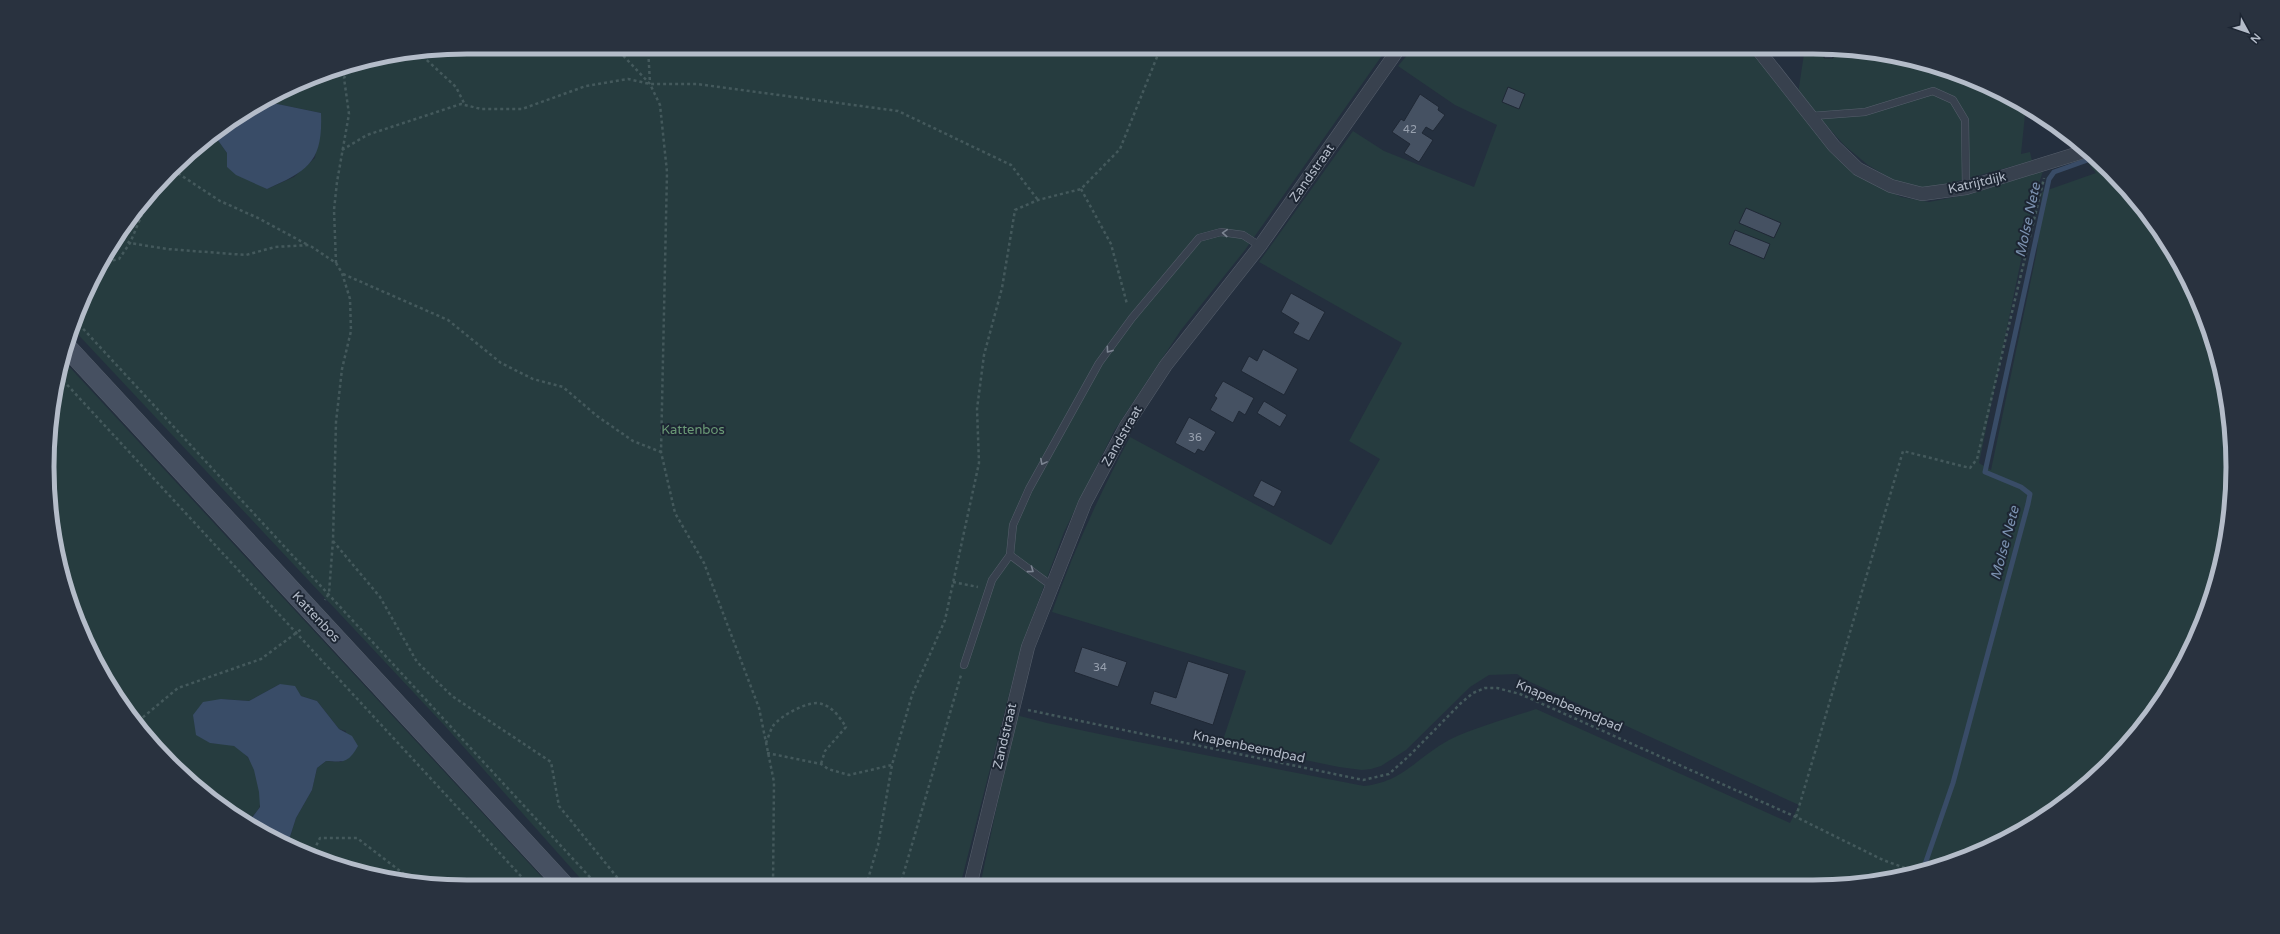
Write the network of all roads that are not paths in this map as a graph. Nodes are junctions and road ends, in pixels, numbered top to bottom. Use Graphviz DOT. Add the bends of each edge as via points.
graph roads {
  1 [pos="1395,54"];
  2 [pos="1762,54"];
  3 [pos="1812,116"];
  4 [pos="2081,153"];
  5 [pos="1966,188"];
  6 [pos="1260,246"];
  7 [pos="71,351"];
  8 [pos="1010,555"];
  9 [pos="1052,586"];
  10 [pos="964,665"];
  11 [pos="560,880"];
  12 [pos="971,880"];
  1 -- 6 [label="street, Zandstraat"];
  2 -- 3 [label="street, Katrijtdijk"];
  3 -- 5 [label="street, Katrijtdijk" via="1834,146 1858,170 1892,186 1922,194"];
  3 -- 5 [label="lane" via="1865,112 1933,91 1953,100 1965,120"];
  4 -- 5 [label="street, Katrijtdijk"];
  6 -- 8 [label="lane, one-way" via="1243,235 1221,232 1199,238 1132,318 1099,363 1029,488 1013,525"];
  6 -- 9 [label="street, Zandstraat" via="1166,365 1126,426 1085,503"];
  7 -- 11 [label="main road, Kattenbos"];
  8 -- 9 [label="lane, one-way"];
  8 -- 10 [label="lane" via="992,580"];
  9 -- 12 [label="street, Zandstraat" via="1028,646"];
}
